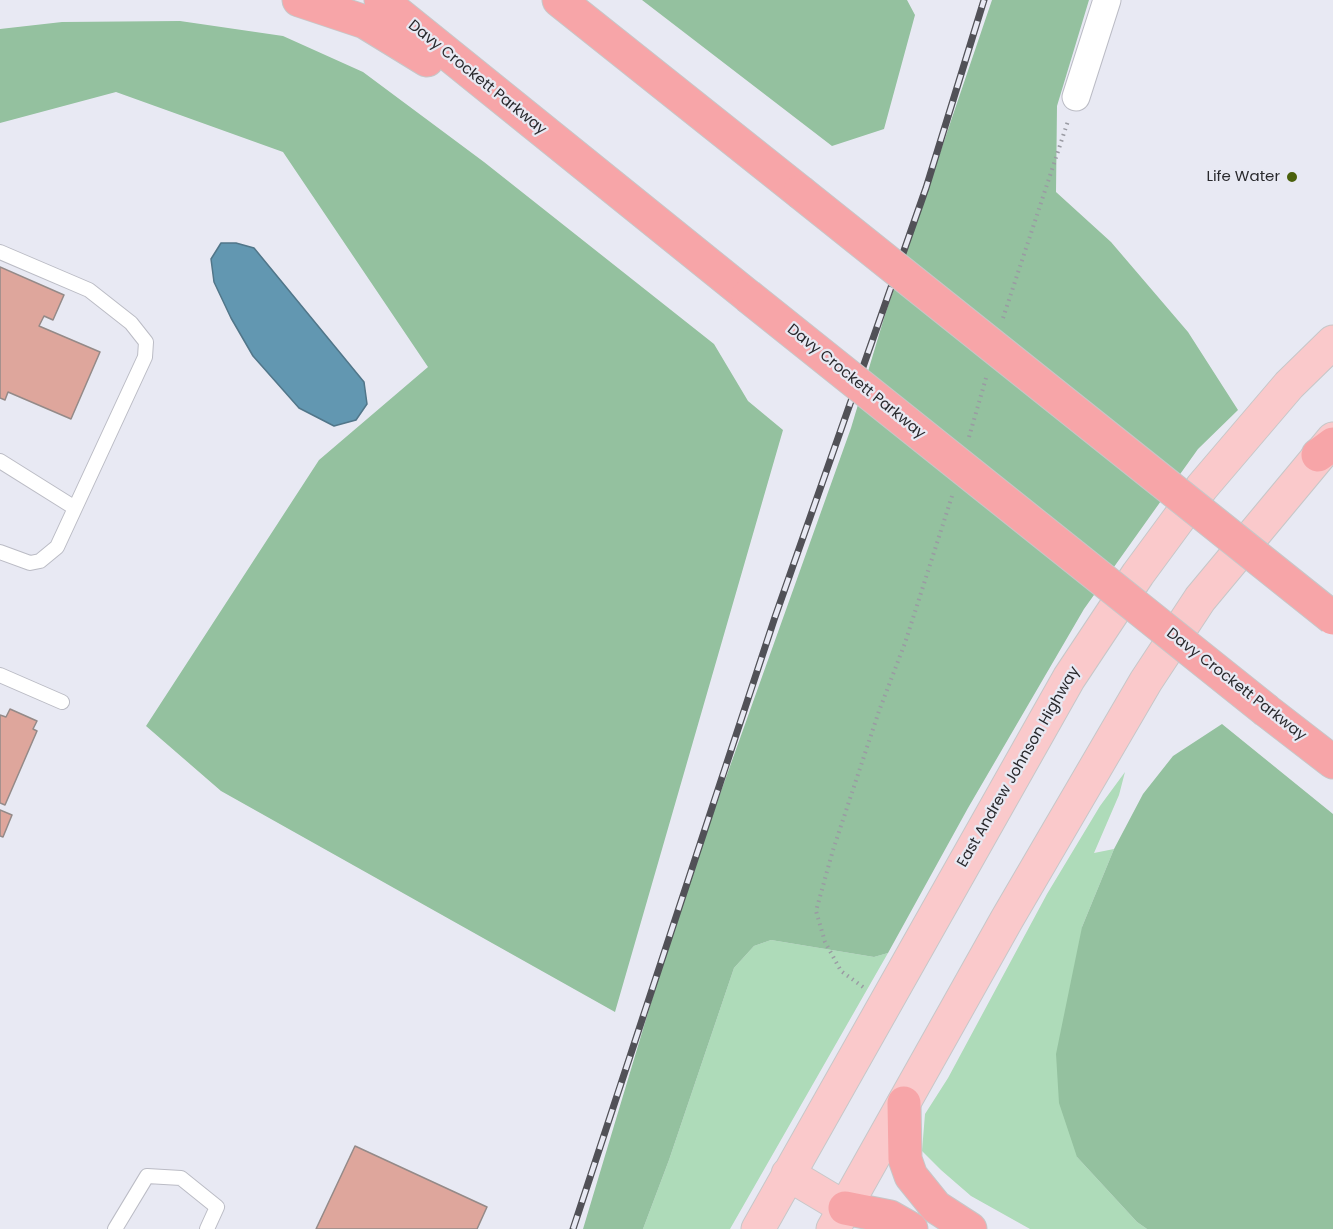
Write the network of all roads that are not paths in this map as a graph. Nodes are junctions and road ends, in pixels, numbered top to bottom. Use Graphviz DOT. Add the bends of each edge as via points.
graph roads {
  1 [pos="299,0"];
  2 [pos="381,0"];
  3 [pos="559,0"];
  4 [pos="1107,0"];
  5 [pos="1076,97"];
  6 [pos="543,131"];
  7 [pos="0,252"];
  8 [pos="1333,342"];
  9 [pos="1328,446"];
  10 [pos="0,461"];
  11 [pos="75,508"];
  12 [pos="0,552"];
  13 [pos="1333,618"];
  14 [pos="0,675"];
  15 [pos="62,702"];
  16 [pos="1299,735"];
  17 [pos="1333,762"];
  18 [pos="1333,780"];
  19 [pos="904,1103"];
  20 [pos="788,1174"];
  21 [pos="845,1222"];
  22 [pos="115,1229"];
  23 [pos="207,1229"];
  24 [pos="758,1229"];
  25 [pos="911,1229"];
  26 [pos="970,1229"];
  1 -- 6 [label="highway" via="365,22"];
  2 -- 6 [label="highway, Davy Crockett Parkway"];
  3 -- 13 [label="highway, bridge"];
  4 -- 5 [label="street"];
  6 -- 16 [label="highway, Davy Crockett Parkway, bridge"];
  7 -- 11 [label="lane" via="89,290 131,323 146,342 145,357"];
  8 -- 20 [label="main road, East Andrew Johnson Highway" via="1289,385 1202,487 1069,678"];
  9 -- 19 [label="main road" via="1200,599 1152,672"];
  10 -- 11 [label="lane"];
  11 -- 12 [label="lane" via="57,547 40,561 30,563"];
  14 -- 15 [label="lane"];
  16 -- 17 [label="highway, Davy Crockett Parkway"];
  16 -- 18 [label="highway" via="1307,759"];
  19 -- 21 [label="main road"];
  19 -- 26 [label="highway" via="905,1159 911,1176 936,1207"];
  20 -- 21 [label="main road"];
  20 -- 24 [label="main road, East Andrew Johnson Highway"];
  21 -- 25 [label="highway" via="890,1217"];
  22 -- 23 [label="lane" via="147,1176 181,1178 217,1207"];
}
